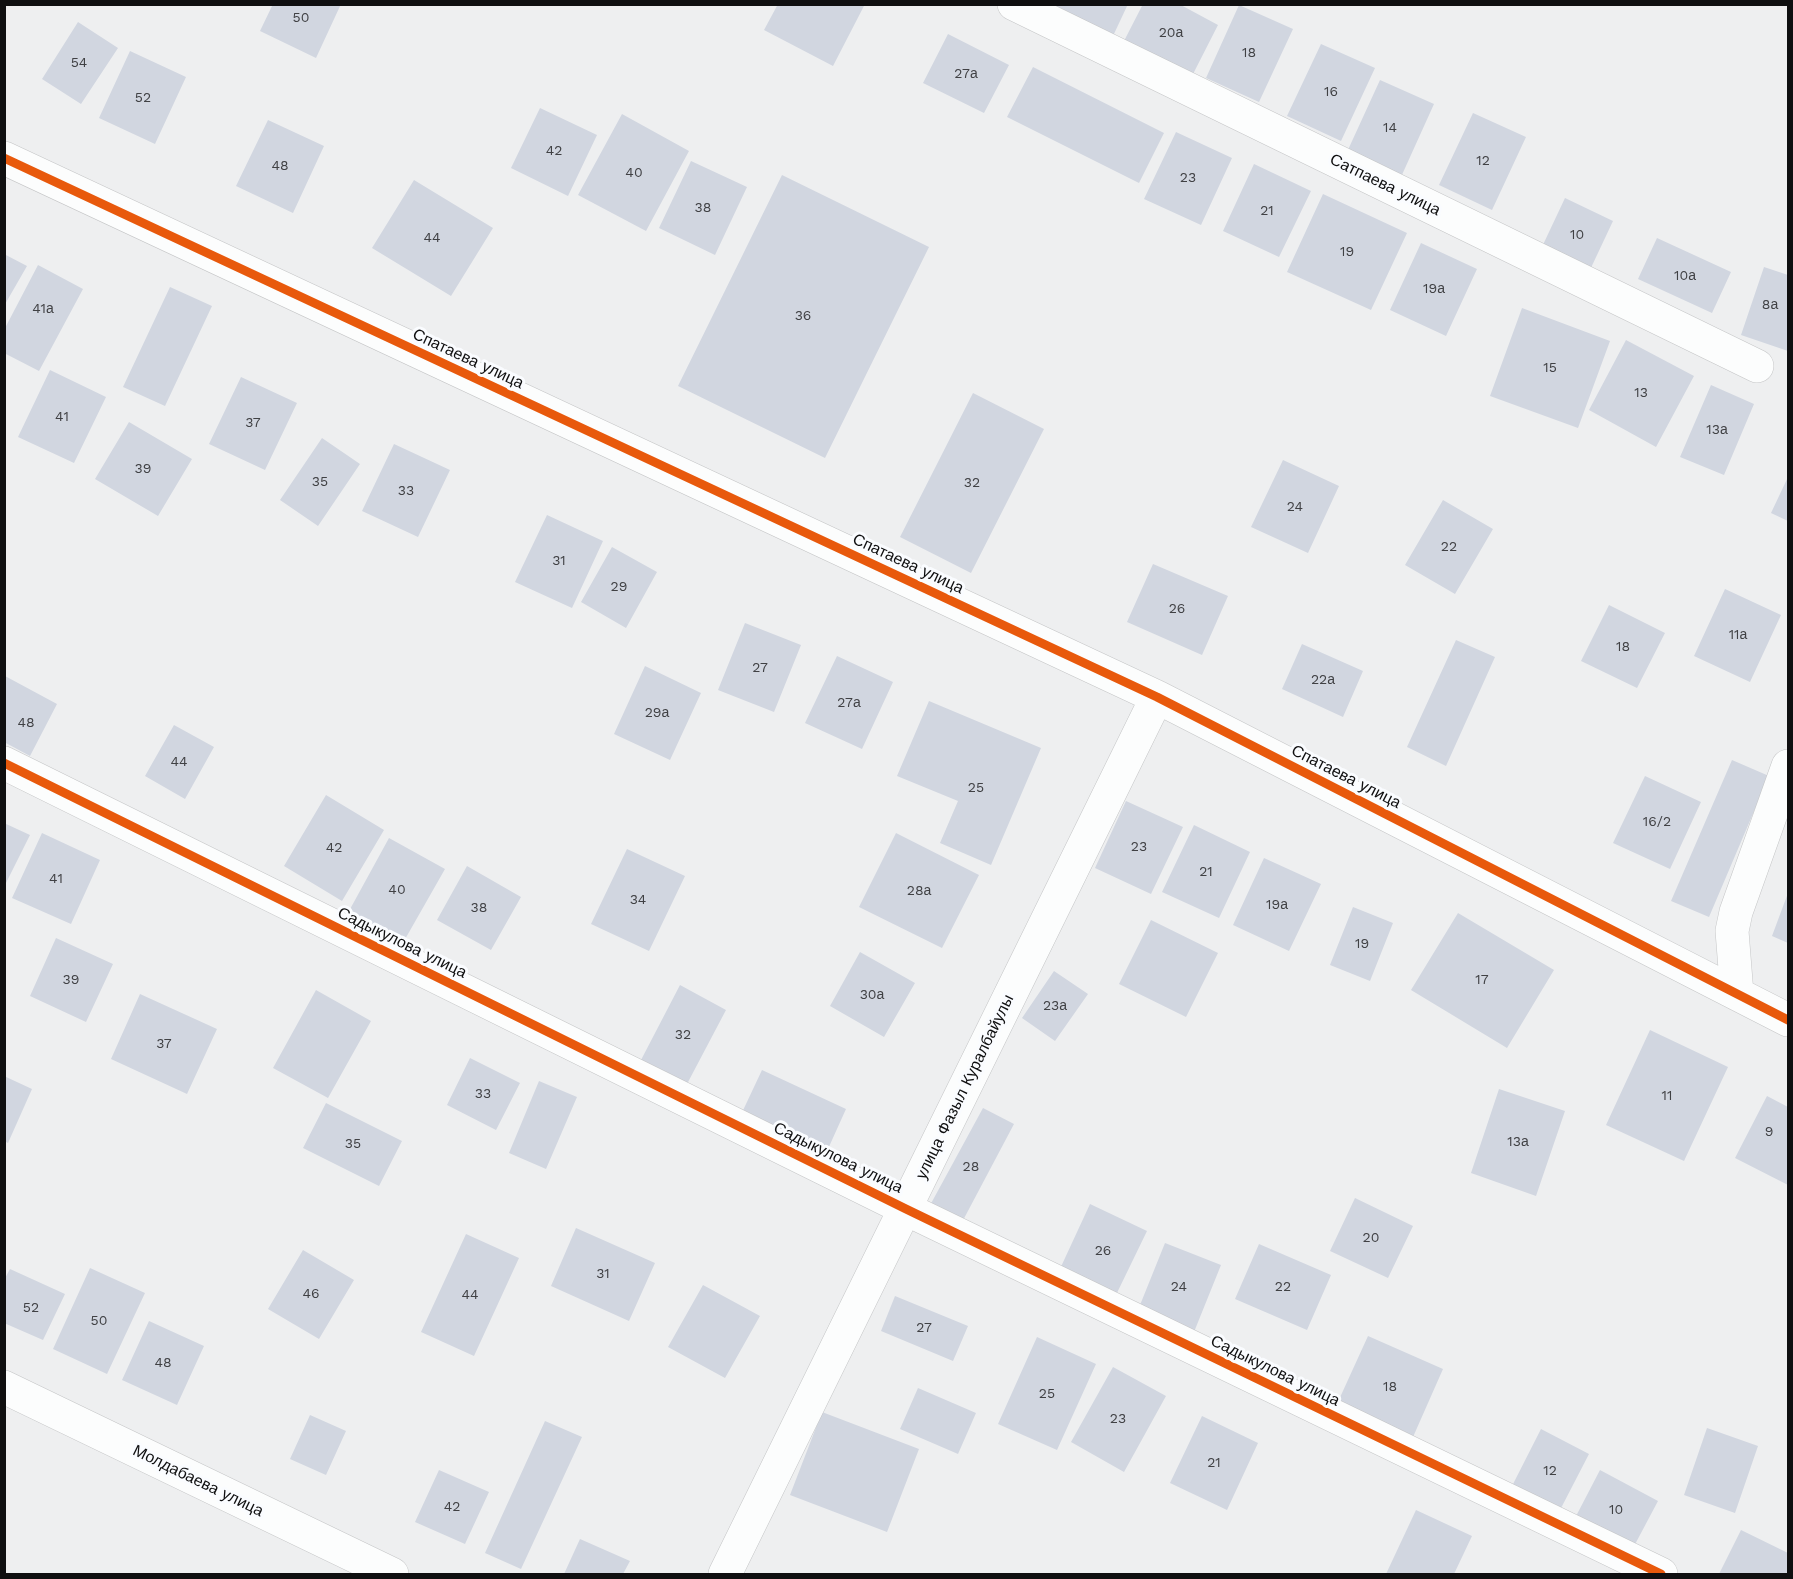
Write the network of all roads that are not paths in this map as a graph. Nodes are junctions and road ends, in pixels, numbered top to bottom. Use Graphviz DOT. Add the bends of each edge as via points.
graph roads {
  1 [pos="1014,4"];
  2 [pos="4,158"];
  3 [pos="1757,366"];
  4 [pos="1157,697"];
  5 [pos="4,763"];
  6 [pos="1788,766"];
  7 [pos="1737,994"];
  8 [pos="1788,1020"];
  9 [pos="906,1209"];
  10 [pos="4,1387"];
  11 [pos="392,1575"];
  12 [pos="725,1575"];
  13 [pos="1661,1575"];
  1 -- 3 [label="street, Сатпаева улица"];
  2 -- 4 [label="street, Спатаева улица"];
  4 -- 7 [label="street, Спатаева улица"];
  4 -- 9 [label="street, улица Фазыл Куралбайулы"];
  5 -- 9 [label="street, Садыкулова улица"];
  6 -- 7 [label="street" via="1731,931"];
  7 -- 8 [label="street, Спатаева улица"];
  9 -- 12 [label="street, улица Фазыл Куралбайулы"];
  9 -- 13 [label="street, Садыкулова улица"];
  10 -- 11 [label="street, Молдабаева улица"];
}
